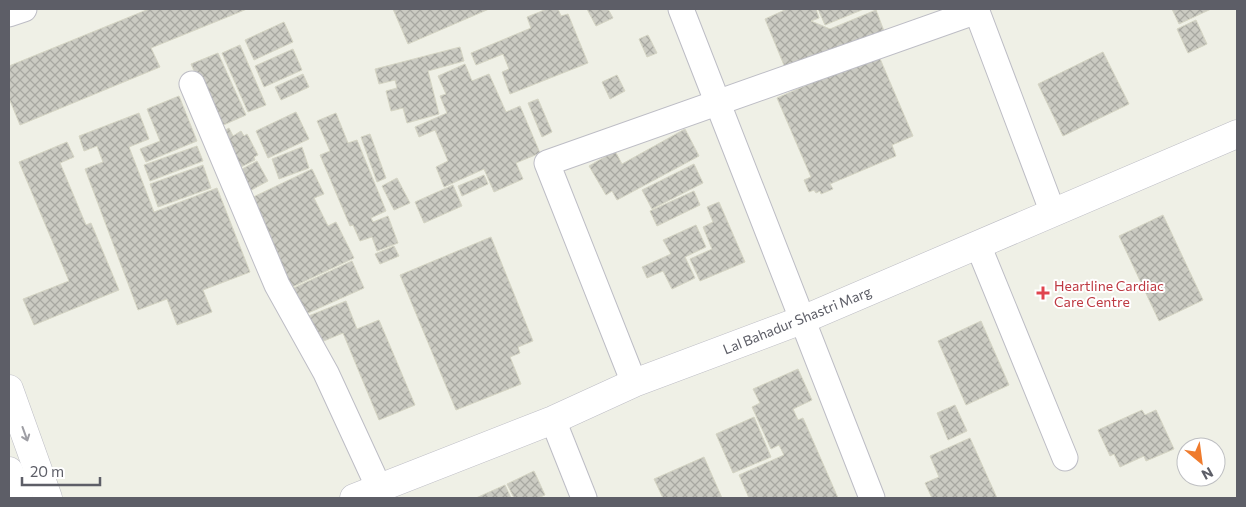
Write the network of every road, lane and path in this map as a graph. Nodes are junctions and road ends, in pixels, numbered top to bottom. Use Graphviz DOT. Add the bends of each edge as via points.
graph roads {
  1 [pos="24,9"];
  2 [pos="680,9"];
  3 [pos="977,10"];
  4 [pos="9,14"];
  5 [pos="192,84"];
  6 [pos="717,103"];
  7 [pos="1237,134"];
  8 [pos="1053,213"];
  9 [pos="978,245"];
  10 [pos="802,320"];
  11 [pos="634,383"];
  12 [pos="9,388"];
  13 [pos="553,420"];
  14 [pos="1065,458"];
  15 [pos="9,471"];
  16 [pos="367,493"];
  17 [pos="19,498"];
  18 [pos="48,498"];
  19 [pos="584,498"];
  20 [pos="872,498"];
  1 -- 4 [label="street"];
  2 -- 6 [label="street"];
  3 -- 6 [label="street"];
  3 -- 8 [label="street"];
  5 -- 16 [label="street" via="276,285 326,373"];
  6 -- 10 [label="street"];
  6 -- 11 [label="street" via="547,163"];
  7 -- 8 [label="street, Lal Bahadur Shastri Marg"];
  8 -- 9 [label="street, Lal Bahadur Shastri Marg"];
  9 -- 10 [label="street, Lal Bahadur Shastri Marg"];
  9 -- 14 [label="street"];
  10 -- 11 [label="street, Lal Bahadur Shastri Marg"];
  10 -- 20 [label="street"];
  11 -- 13 [label="street, Lal Bahadur Shastri Marg"];
  12 -- 18 [label="street, one-way"];
  13 -- 16 [label="street, Lal Bahadur Shastri Marg"];
  13 -- 19 [label="street"];
  15 -- 17 [label="street"];
}
